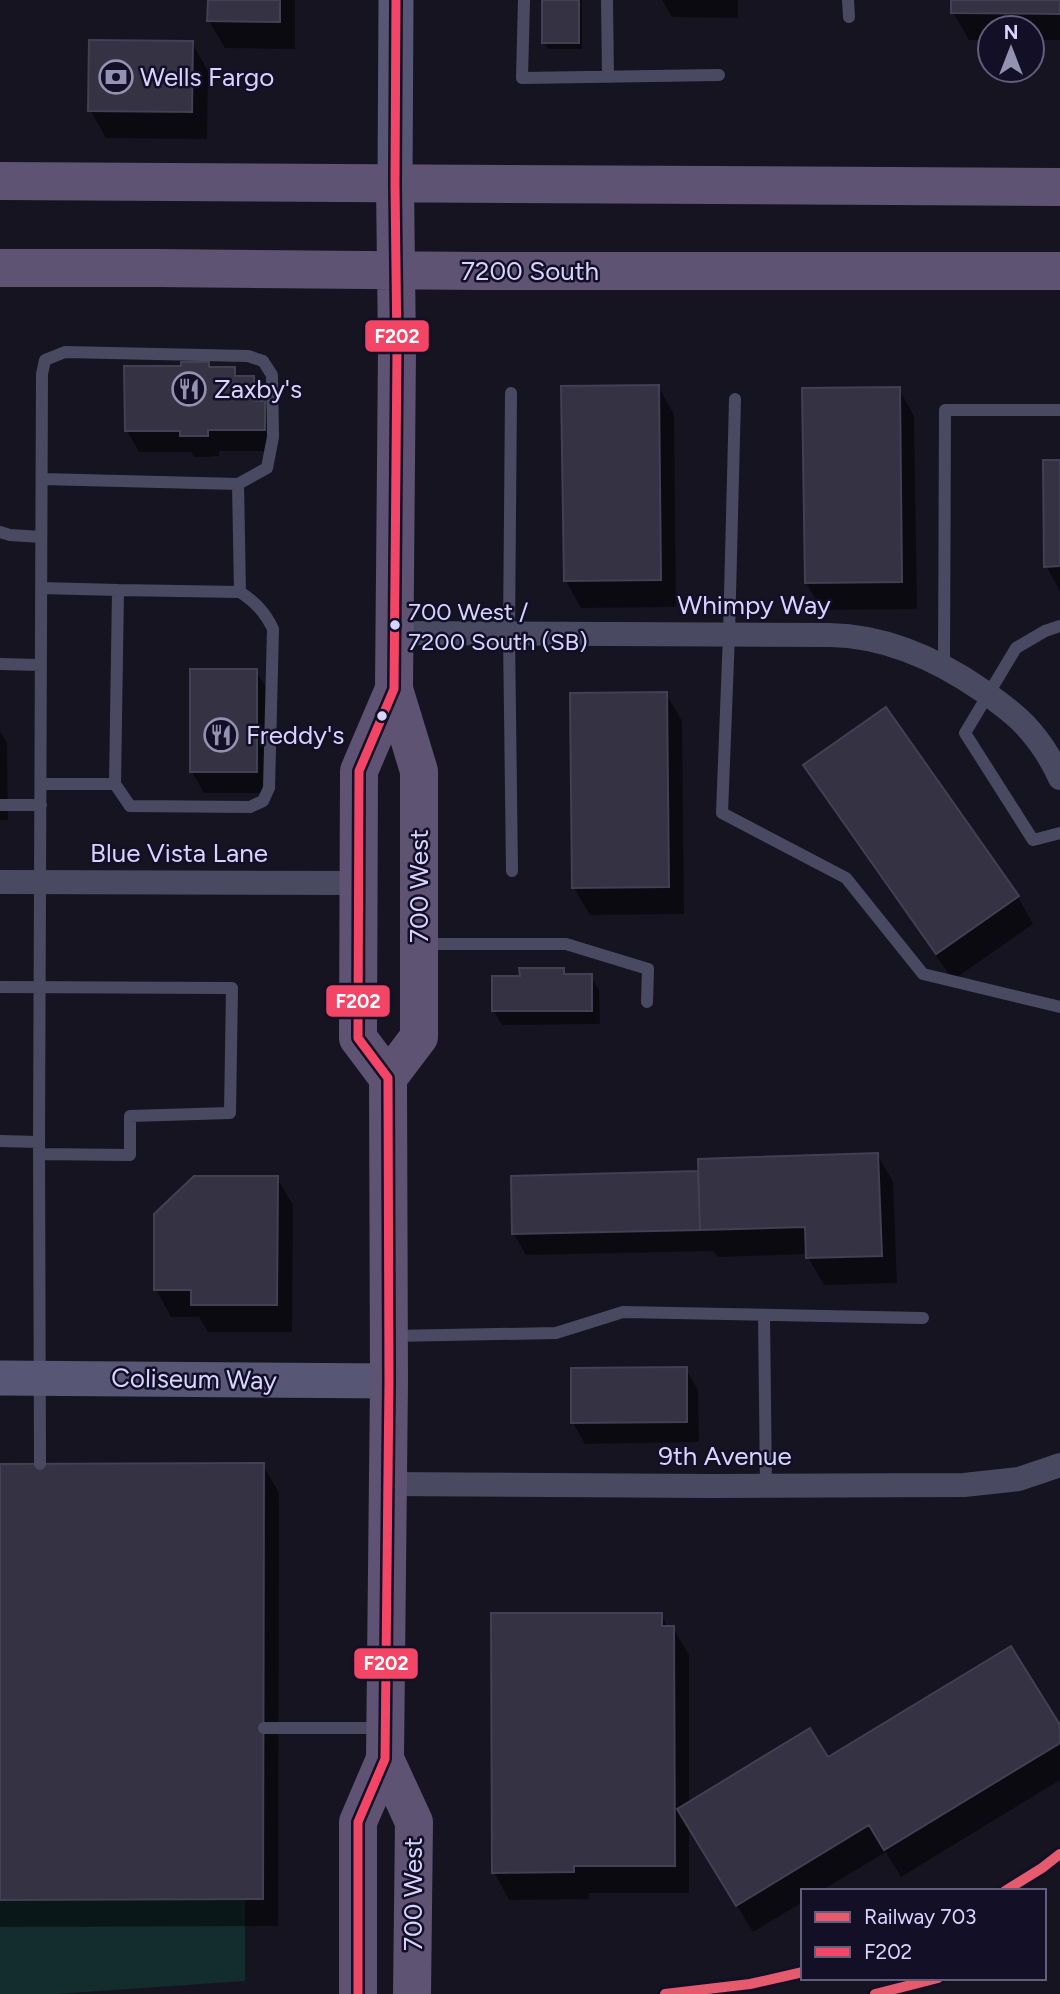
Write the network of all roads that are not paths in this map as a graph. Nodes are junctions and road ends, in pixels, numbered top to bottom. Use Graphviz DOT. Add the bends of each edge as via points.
graph roads {
  1 [pos="396,0"];
  2 [pos="524,0"];
  3 [pos="607,0"];
  4 [pos="848,0"];
  5 [pos="849,18"];
  6 [pos="719,75"];
  7 [pos="607,77"];
  8 [pos="0,181"];
  9 [pos="395,184"];
  10 [pos="1060,187"];
  11 [pos="0,268"];
  12 [pos="396,270"];
  13 [pos="1060,271"];
  14 [pos="511,393"];
  15 [pos="736,399"];
  16 [pos="1060,410"];
  17 [pos="42,479"];
  18 [pos="238,484"];
  19 [pos="0,532"];
  20 [pos="41,537"];
  21 [pos="41,589"];
  22 [pos="118,590"];
  23 [pos="240,592"];
  24 [pos="1060,626"];
  25 [pos="394,633"];
  26 [pos="509,634"];
  27 [pos="729,634"];
  28 [pos="0,664"];
  29 [pos="41,665"];
  30 [pos="944,666"];
  31 [pos="394,689"];
  32 [pos="989,695"];
  33 [pos="1060,778"];
  34 [pos="115,784"];
  35 [pos="41,785"];
  36 [pos="0,805"];
  37 [pos="41,805"];
  38 [pos="1060,833"];
  39 [pos="512,871"];
  40 [pos="0,882"];
  41 [pos="40,882"];
  42 [pos="358,883"];
  43 [pos="418,944"];
  44 [pos="0,987"];
  45 [pos="40,987"];
  46 [pos="647,1002"];
  47 [pos="1060,1007"];
  48 [pos="388,1077"];
  49 [pos="0,1141"];
  50 [pos="39,1148"];
  51 [pos="764,1315"];
  52 [pos="923,1318"];
  53 [pos="388,1336"];
  54 [pos="0,1378"];
  55 [pos="40,1378"];
  56 [pos="388,1381"];
  57 [pos="40,1464"];
  58 [pos="1060,1465"];
  59 [pos="387,1484"];
  60 [pos="766,1486"];
  61 [pos="264,1728"];
  62 [pos="385,1744"];
  63 [pos="358,1994"];
  64 [pos="412,1994"];
  1 -- 9 [label="street, 700 West"];
  2 -- 7 [label="lane" via="522,78"];
  3 -- 7 [label="lane"];
  4 -- 5 [label="lane"];
  6 -- 7 [label="lane"];
  8 -- 9 [label="main road"];
  9 -- 10 [label="main road"];
  9 -- 12 [label="main road, 700 West"];
  11 -- 12 [label="main road, 7200 South"];
  12 -- 13 [label="main road, 7200 South"];
  12 -- 25 [label="main road, 700 West"];
  14 -- 26 [label="lane"];
  15 -- 27 [label="lane"];
  16 -- 30 [label="lane" via="945,410"];
  17 -- 18 [label="lane"];
  17 -- 18 [label="lane" via="44,360 65,352 247,356 263,361 272,375 273,437 267,468"];
  17 -- 20 [label="lane"];
  18 -- 23 [label="lane"];
  19 -- 20 [label="lane"];
  20 -- 21 [label="lane"];
  21 -- 22 [label="lane"];
  21 -- 29 [label="lane"];
  22 -- 23 [label="lane"];
  22 -- 34 [label="lane"];
  23 -- 34 [label="lane" via="267,615 273,629 269,788 263,801 250,807 130,806"];
  24 -- 32 [label="lane" via="1016,648"];
  25 -- 26 [label="street, Whimpy Way"];
  25 -- 31 [label="main road, 700 West"];
  26 -- 27 [label="street, Whimpy Way"];
  26 -- 39 [label="lane"];
  27 -- 30 [label="street, Whimpy Way" via="849,635 896,646"];
  27 -- 47 [label="lane" via="722,813 846,878 923,974"];
  28 -- 29 [label="lane"];
  29 -- 35 [label="lane"];
  30 -- 32 [label="street, Whimpy Way"];
  31 -- 42 [label="main road, 700 West" via="359,771"];
  31 -- 43 [label="main road, 700 West" via="419,771"];
  32 -- 33 [label="street, Whimpy Way" via="1024,723"];
  32 -- 38 [label="lane" via="965,733 1033,840"];
  34 -- 35 [label="lane"];
  35 -- 37 [label="lane"];
  36 -- 37 [label="lane"];
  37 -- 41 [label="lane"];
  40 -- 41 [label="street, Blue Vista Lane"];
  41 -- 42 [label="street, Blue Vista Lane"];
  41 -- 45 [label="lane"];
  42 -- 48 [label="main road, 700 West" via="358,1038"];
  43 -- 46 [label="lane" via="566,944 648,969"];
  43 -- 48 [label="main road, 700 West" via="419,1037"];
  44 -- 45 [label="lane"];
  45 -- 50 [label="lane"];
  45 -- 50 [label="lane" via="232,988 230,1113 130,1116 130,1155"];
  48 -- 53 [label="main road, 700 West"];
  49 -- 50 [label="lane"];
  50 -- 55 [label="lane"];
  51 -- 52 [label="lane"];
  51 -- 53 [label="lane" via="623,1312 556,1332"];
  51 -- 60 [label="lane"];
  53 -- 56 [label="main road, 700 West"];
  54 -- 55 [label="street, Coliseum Way"];
  55 -- 56 [label="street, Coliseum Way"];
  55 -- 57 [label="lane"];
  56 -- 59 [label="main road, 700 West"];
  58 -- 60 [label="street, 9th Avenue" via="1019,1479 964,1485"];
  59 -- 60 [label="street, 9th Avenue"];
  59 -- 62 [label="main road, 700 West"];
  61 -- 62 [label="lane"];
  62 -- 63 [label="main road, 700 West" via="358,1822"];
  62 -- 64 [label="main road, 700 West" via="414,1822"];
}
